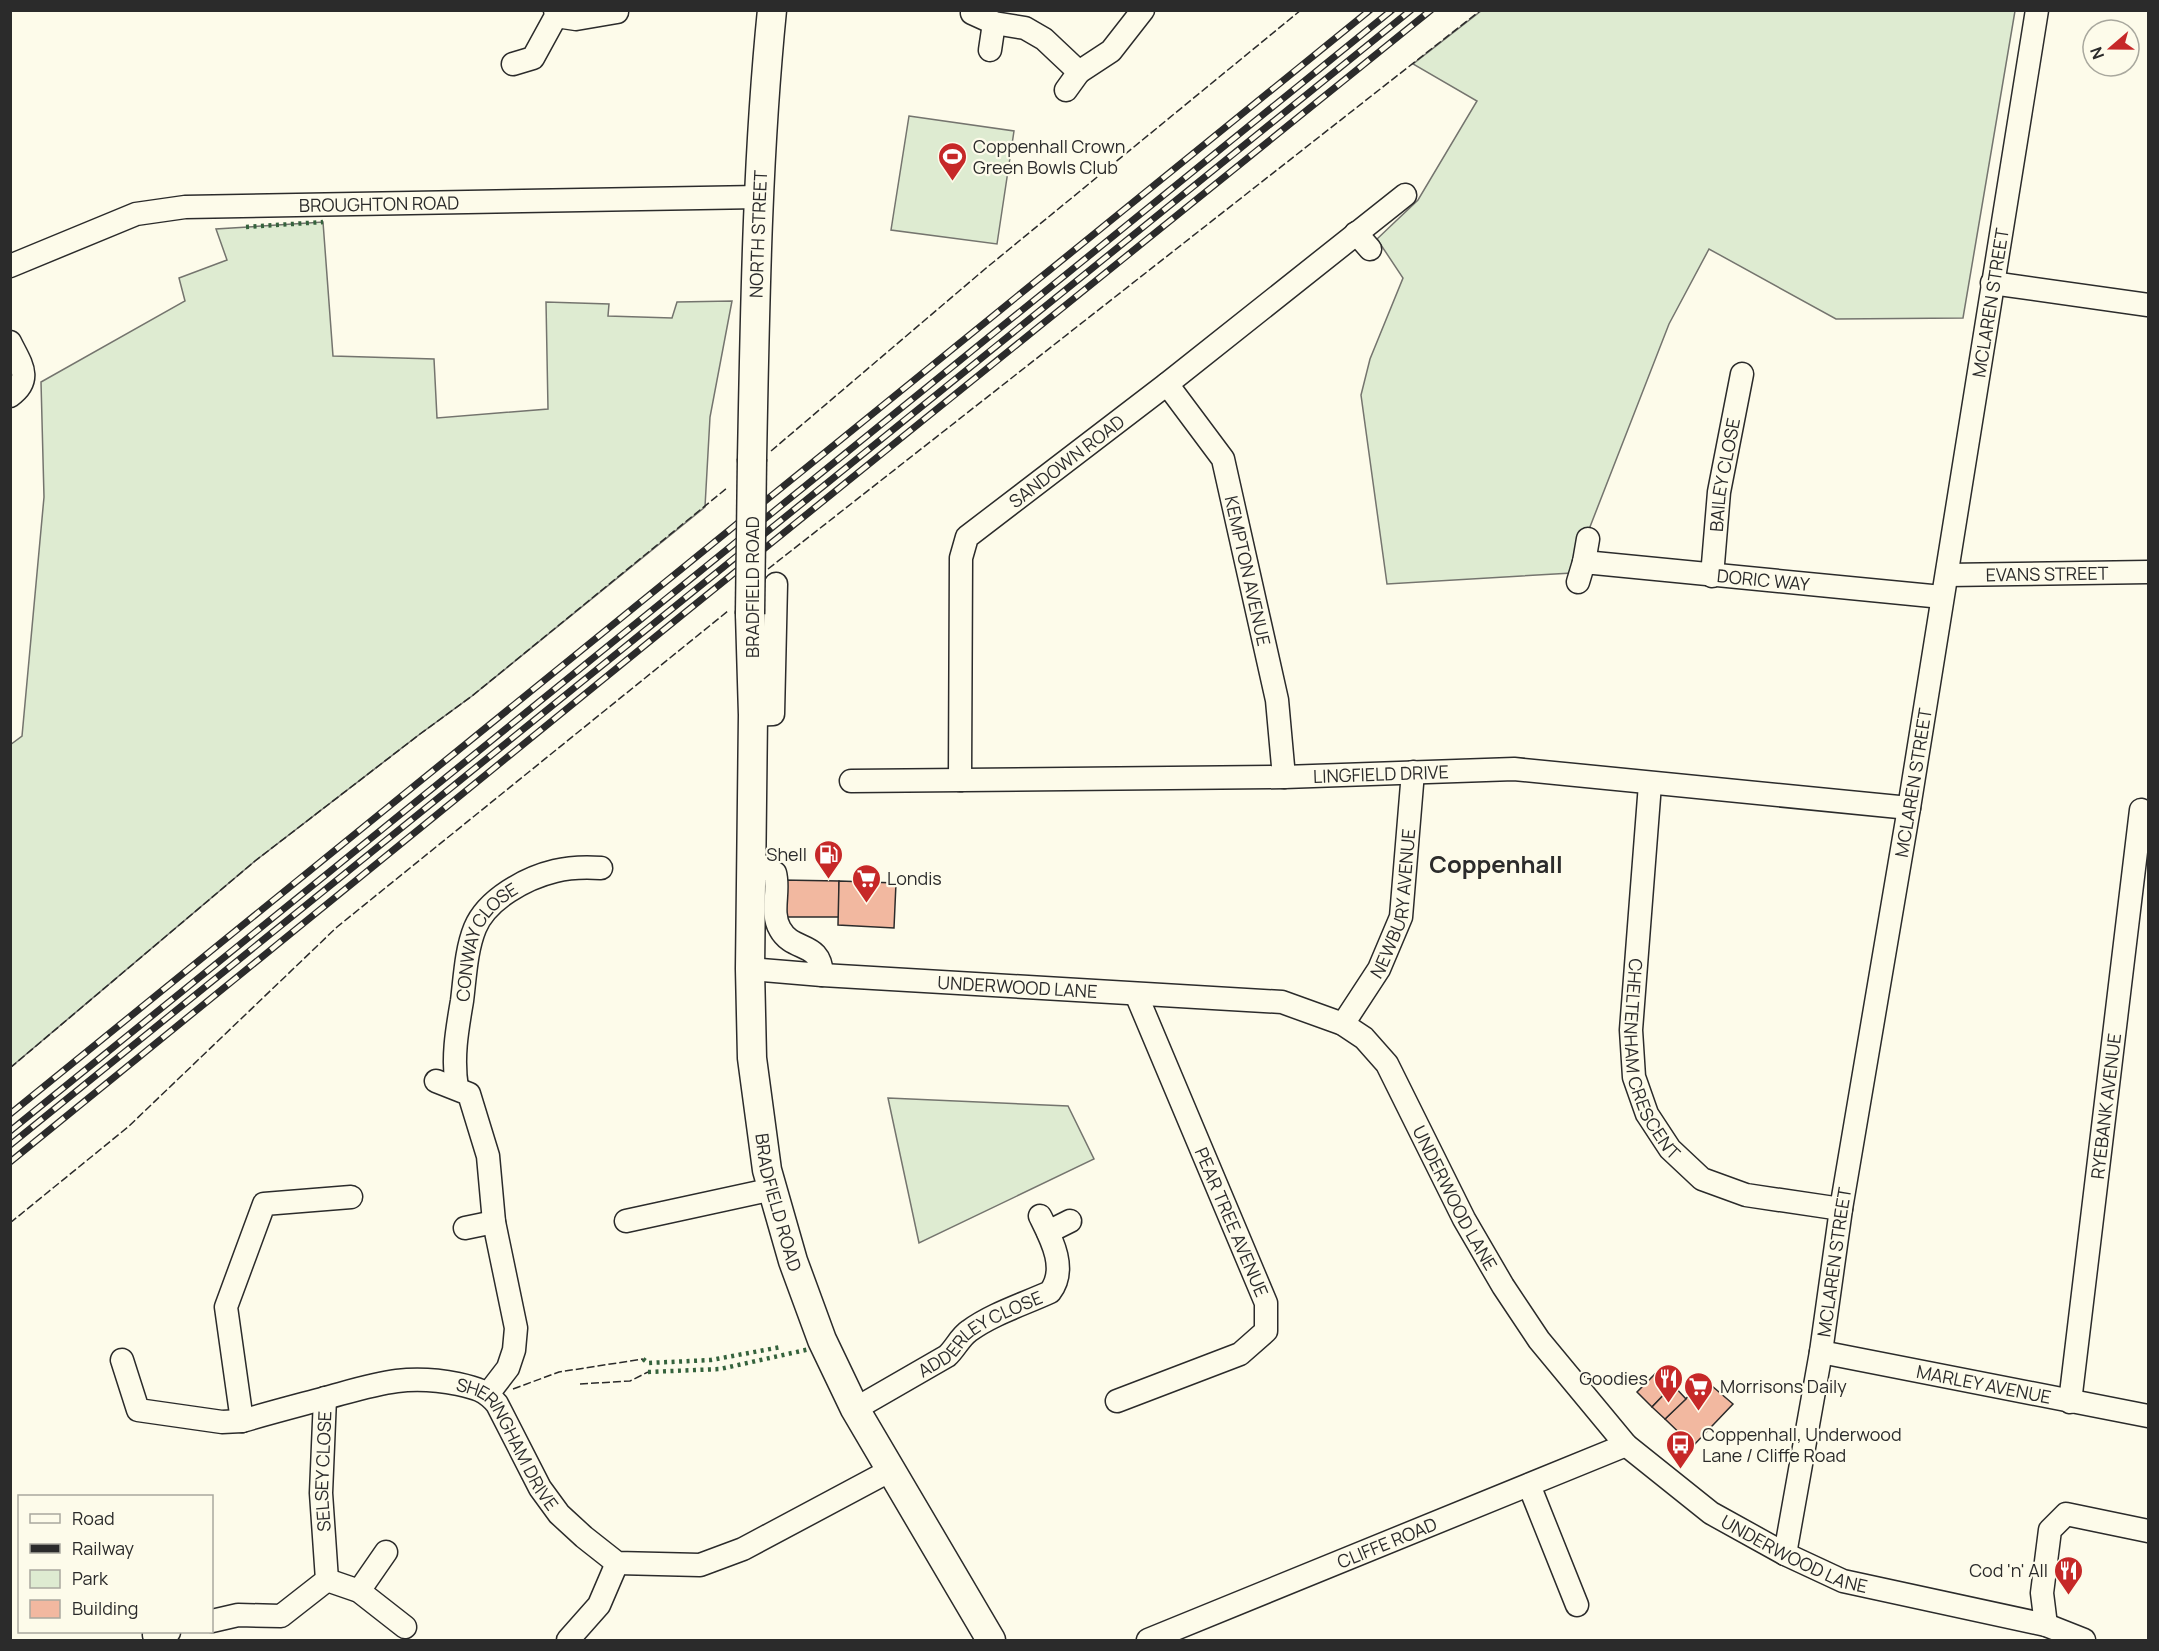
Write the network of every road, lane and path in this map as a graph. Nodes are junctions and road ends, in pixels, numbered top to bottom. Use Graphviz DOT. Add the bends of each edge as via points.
graph roads {
  1 [pos="772,10"];
  2 [pos="1143,10"];
  3 [pos="2037,10"];
  4 [pos="617,12"];
  5 [pos="556,13"];
  6 [pos="972,13"];
  7 [pos="994,22"];
  8 [pos="990,50"];
  9 [pos="513,64"];
  10 [pos="1405,195"];
  11 [pos="759,197"];
  12 [pos="10,266"];
  13 [pos="1992,283"];
  14 [pos="2148,305"];
  15 [pos="10,342"];
  16 [pos="1744,369"];
  17 [pos="1167,384"];
  18 [pos="10,396"];
  19 [pos="752,459"];
  20 [pos="1588,539"];
  21 [pos="2148,572"];
  22 [pos="1712,576"];
  23 [pos="776,584"];
  24 [pos="1944,586"];
  25 [pos="753,715"];
  26 [pos="1413,771"];
  27 [pos="1284,777"];
  28 [pos="960,780"];
  29 [pos="851,782"];
  30 [pos="1650,784"];
  31 [pos="1909,808"];
  32 [pos="2141,810"];
  33 [pos="601,868"];
  34 [pos="751,869"];
  35 [pos="750,969"];
  36 [pos="822,975"];
  37 [pos="1136,994"];
  38 [pos="1343,1024"];
  39 [pos="772,1190"];
  40 [pos="351,1197"];
  41 [pos="1841,1209"];
  42 [pos="626,1221"];
  43 [pos="1070,1221"];
  44 [pos="494,1222"];
  45 [pos="465,1228"];
  46 [pos="1821,1352"];
  47 [pos="122,1360"];
  48 [pos="488,1394"];
  49 [pos="326,1398"];
  50 [pos="1117,1401"];
  51 [pos="2070,1402"];
  52 [pos="855,1409"];
  53 [pos="2148,1416"];
  54 [pos="242,1420"];
  55 [pos="1626,1445"];
  56 [pos="891,1470"];
  57 [pos="1529,1485"];
  58 [pos="2148,1531"];
  59 [pos="386,1552"];
  60 [pos="1785,1554"];
  61 [pos="617,1563"];
  62 [pos="327,1580"];
  63 [pos="359,1592"];
  64 [pos="1577,1605"];
  65 [pos="213,1621"];
  66 [pos="2046,1625"];
  67 [pos="405,1627"];
  68 [pos="568,1641"];
  69 [pos="991,1641"];
  70 [pos="1148,1641"];
  71 [pos="2084,1641"];
  1 -- 11 [label="main road, NORTH STREET"];
  2 -- 7 [label="street" via="1111,51 1072,81 1044,39 1025,28"];
  3 -- 13 [label="street, MCLAREN STREET"];
  4 -- 5 [label="street" via="576,20"];
  5 -- 9 [label="street" via="533,58"];
  6 -- 7 [label="street"];
  7 -- 8 [label="street"];
  10 -- 17 [label="street, SANDOWN ROAD" via="1363,241"];
  11 -- 12 [label="street, BROUGHTON ROAD" via="185,207 136,214"];
  11 -- 19 [label="main road, NORTH STREET"];
  13 -- 14 [label="street"];
  13 -- 24 [label="street, MCLAREN STREET"];
  15 -- 18 [label="street" via="24,376 23,384"];
  16 -- 22 [label="street, BAILEY CLOSE" via="1719,492"];
  17 -- 27 [label="street, KEMPTON AVENUE" via="1223,459 1277,700"];
  17 -- 28 [label="street, SANDOWN ROAD" via="967,537 961,558"];
  19 -- 25 [label="main road, BRADFIELD ROAD, bridge"];
  20 -- 22 [label="street, DORIC WAY" via="1581,572"];
  21 -- 24 [label="street, EVANS STREET"];
  22 -- 24 [label="street, DORIC WAY"];
  23 -- 25 [label="street, BRADFIELD ROAD" via="773,714"];
  24 -- 31 [label="street, MCLAREN STREET"];
  25 -- 34 [label="main road, BRADFIELD ROAD"];
  26 -- 27 [label="street, LINGFIELD DRIVE"];
  26 -- 30 [label="street, LINGFIELD DRIVE" via="1514,769"];
  26 -- 38 [label="street, NEWBURY AVENUE" via="1401,917 1379,969"];
  27 -- 28 [label="street, LINGFIELD DRIVE"];
  28 -- 29 [label="street, LINGFIELD DRIVE"];
  30 -- 31 [label="street, LINGFIELD DRIVE"];
  30 -- 41 [label="street, CHELTENHAM CRESCENT" via="1631,1030 1634,1077 1647,1114 1670,1149 1702,1179 1746,1195"];
  31 -- 41 [label="street, MCLAREN STREET"];
  32 -- 51 [label="street, RYEBANK AVENUE"];
  33 -- 44 [label="street, CONWAY CLOSE" via="553,871 529,881 489,907 476,927 446,1084 469,1094 488,1156"];
  34 -- 35 [label="main road, BRADFIELD ROAD"];
  34 -- 36 [label="street" via="765,868 775,873 778,927 784,935 816,954"];
  35 -- 36 [label="street, UNDERWOOD LANE"];
  35 -- 39 [label="main road, BRADFIELD ROAD" via="752,1058"];
  36 -- 37 [label="street, UNDERWOOD LANE"];
  37 -- 38 [label="street, UNDERWOOD LANE" via="1282,1002"];
  37 -- 50 [label="street, PEAR TREE AVENUE" via="1266,1303 1266,1331 1240,1354"];
  38 -- 55 [label="street, UNDERWOOD LANE" via="1364,1038 1387,1064 1464,1219 1503,1286 1539,1340"];
  39 -- 42 [label="street"];
  39 -- 52 [label="main road, BRADFIELD ROAD" via="822,1340"];
  40 -- 54 [label="street" via="256,1200 226,1306"];
  41 -- 46 [label="street, MCLAREN STREET"];
  43 -- 52 [label="street, ADDERLEY CLOSE" via="1044,1224 1058,1264 1056,1286 1050,1292 982,1323 966,1333 947,1356"];
  44 -- 45 [label="street"];
  44 -- 48 [label="street, CONWAY CLOSE" via="516,1328 508,1368"];
  46 -- 51 [label="street, MARLEY AVENUE"];
  46 -- 60 [label="street, MCLAREN STREET"];
  47 -- 54 [label="street, SHERINGHAM DRIVE" via="138,1410 222,1422"];
  48 -- 49 [label="street, SHERINGHAM DRIVE" via="446,1382 400,1379"];
  48 -- 61 [label="street, SHERINGHAM DRIVE" via="497,1404 540,1488 559,1514"];
  49 -- 54 [label="street, SHERINGHAM DRIVE"];
  49 -- 62 [label="street, SELSEY CLOSE" via="321,1493"];
  51 -- 53 [label="street, MARLEY AVENUE"];
  52 -- 56 [label="main road, BRADFIELD ROAD"];
  55 -- 57 [label="street, CLIFFE ROAD"];
  55 -- 60 [label="street, UNDERWOOD LANE" via="1711,1514"];
  56 -- 61 [label="street" via="743,1549 700,1565"];
  56 -- 69 [label="main road, BRADFIELD ROAD"];
  57 -- 64 [label="street"];
  57 -- 70 [label="street, CLIFFE ROAD"];
  58 -- 66 [label="street" via="2066,1514 2050,1530 2042,1593"];
  59 -- 63 [label="street"];
  60 -- 66 [label="street, UNDERWOOD LANE" via="1843,1581"];
  61 -- 68 [label="street" via="599,1605"];
  62 -- 63 [label="street"];
  62 -- 65 [label="street" via="281,1616 238,1614"];
  63 -- 67 [label="street"];
  66 -- 71 [label="street, UNDERWOOD LANE"];
}
